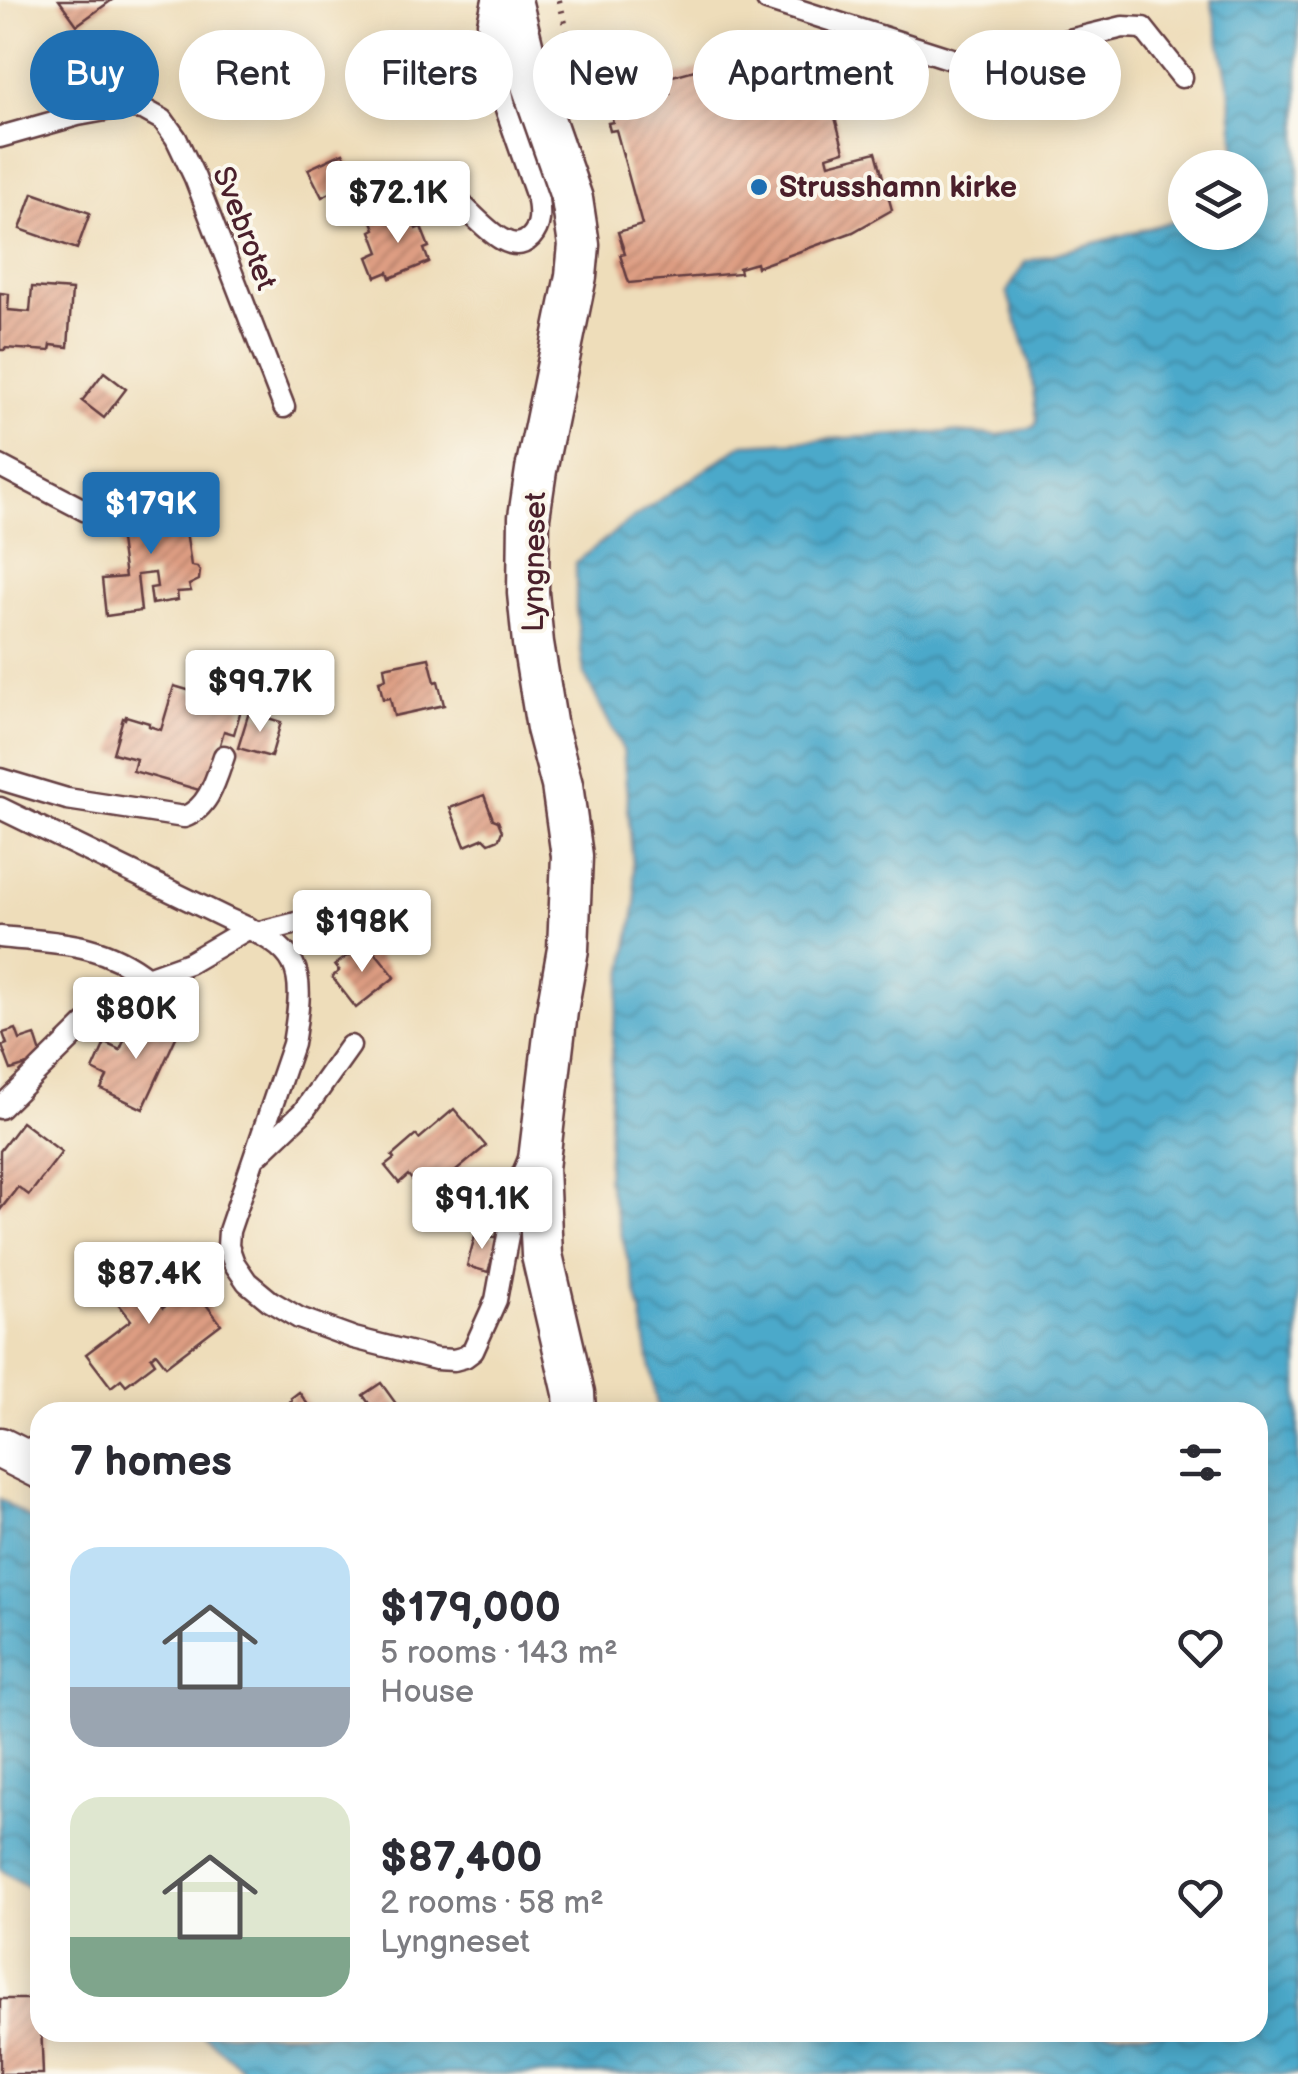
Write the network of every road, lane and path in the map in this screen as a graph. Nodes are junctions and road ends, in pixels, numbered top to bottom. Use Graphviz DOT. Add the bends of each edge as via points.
graph roads {
  1 [pos="493,0"];
  2 [pos="511,0"];
  3 [pos="559,0"];
  4 [pos="767,0"];
  5 [pos="567,30"];
  6 [pos="1182,77"];
  7 [pos="0,137"];
  8 [pos="360,206"];
  9 [pos="284,407"];
  10 [pos="0,466"];
  11 [pos="86,511"];
  12 [pos="224,756"];
  13 [pos="0,779"];
  14 [pos="0,808"];
  15 [pos="317,918"];
  16 [pos="255,930"];
  17 [pos="0,937"];
  18 [pos="147,978"];
  19 [pos="350,1046"];
  20 [pos="0,1108"];
  21 [pos="542,1133"];
  22 [pos="256,1157"];
  23 [pos="574,1402"];
  24 [pos="0,1448"];
  25 [pos="30,1463"];
  1 -- 8 [label="lane" via="488,23 505,106 538,200 540,216 529,240 500,240 441,185 424,180"];
  2 -- 21 [label="street, Lyngneset" via="572,199 579,244 530,518 533,643 572,856 568,949"];
  3 -- 5 [label="path"];
  4 -- 6 [label="lane" via="958,61 1143,28"];
  7 -- 9 [label="lane, Svebrotet" via="122,107 163,120 194,178"];
  10 -- 11 [label="lane"];
  12 -- 13 [label="lane" via="204,803 184,817 67,799"];
  14 -- 16 [label="lane, Lyngneset"];
  15 -- 16 [label="lane"];
  16 -- 18 [label="lane"];
  16 -- 22 [label="lane, Lyngneset" via="283,948 298,976 293,1044"];
  17 -- 18 [label="lane" via="84,946 127,962"];
  18 -- 20 [label="lane" via="99,1010"];
  19 -- 22 [label="lane, Lyngneset" via="303,1112"];
  21 -- 22 [label="lane, Lyngneset" via="517,1187 496,1300 473,1351 454,1360 299,1318 247,1282 234,1263 228,1230"];
  21 -- 23 [label="street, Lyngneset" via="542,1255"];
  24 -- 25 [label="street"];
}
